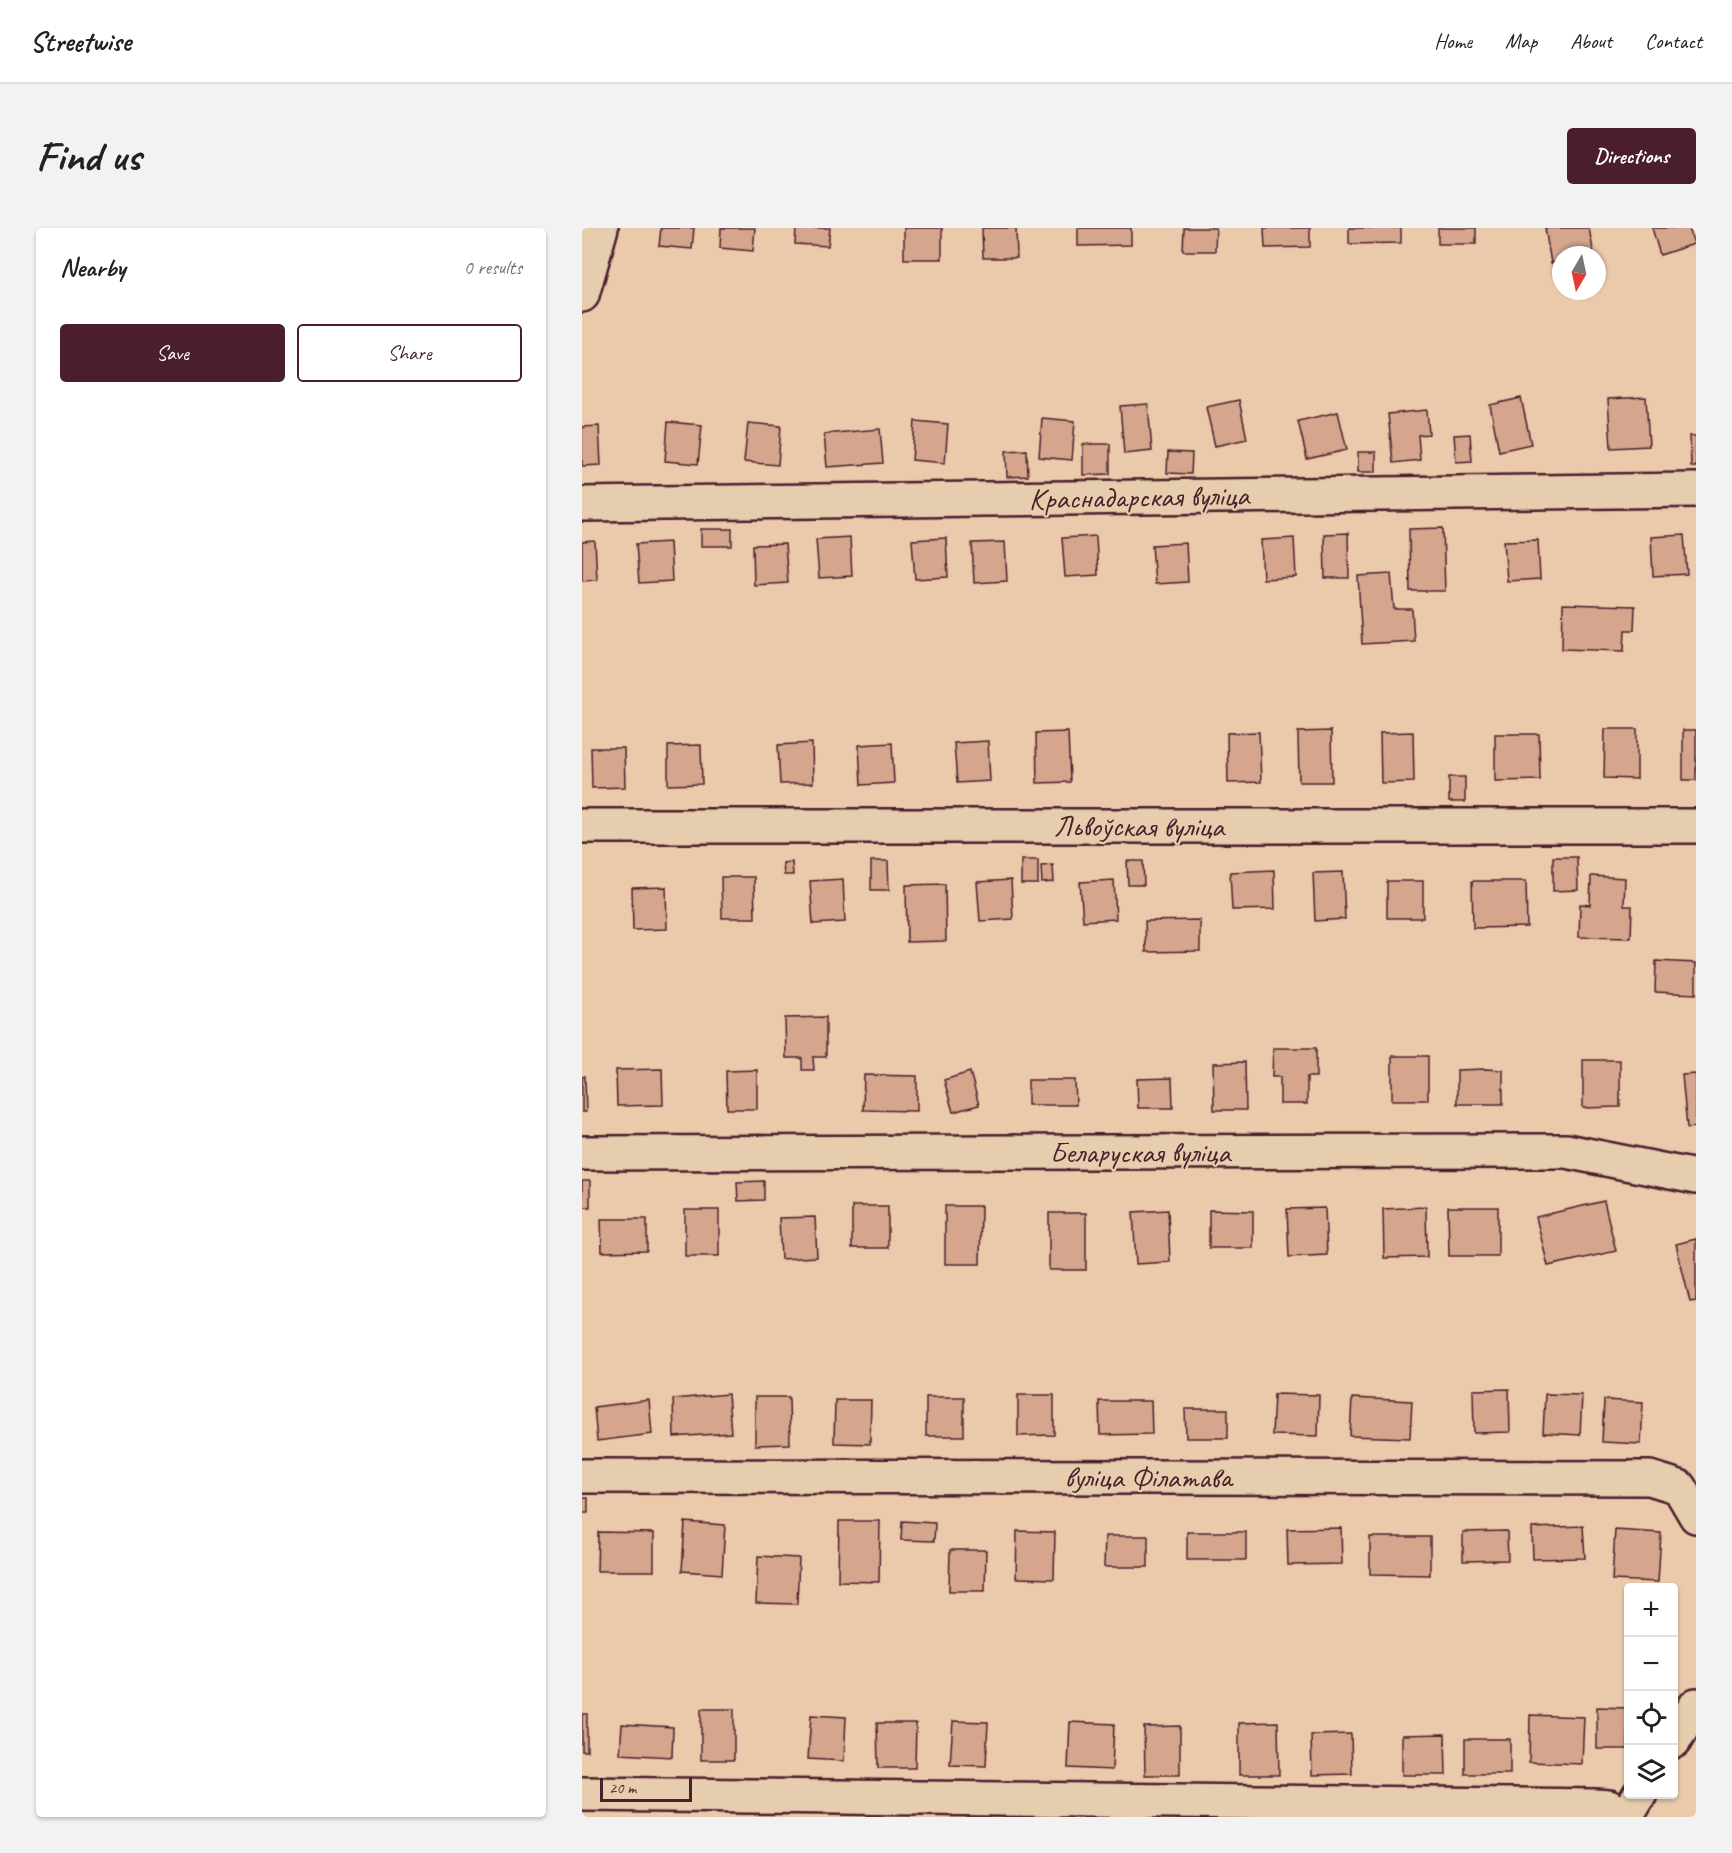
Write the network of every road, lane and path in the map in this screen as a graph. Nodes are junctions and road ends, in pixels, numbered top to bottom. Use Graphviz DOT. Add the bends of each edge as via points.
graph roads {
  1 [pos="601,228"];
  2 [pos="582,295"];
  3 [pos="1696,490"];
  4 [pos="582,504"];
  5 [pos="582,826"];
  6 [pos="1696,826"];
  7 [pos="582,1153"];
  8 [pos="1696,1177"];
  9 [pos="582,1476"];
  10 [pos="1696,1516"];
  11 [pos="1696,1705"];
  12 [pos="1678,1734"];
  13 [pos="582,1794"];
  14 [pos="1637,1799"];
  15 [pos="1621,1817"];
  16 [pos="1626,1817"];
  1 -- 2 [label="street"];
  3 -- 4 [label="street, Краснадарская вуліца"];
  5 -- 6 [label="street, Львоўская вуліца"];
  7 -- 8 [label="street, Беларуская вуліца" via="1566,1151"];
  9 -- 10 [label="street, вуліца Філатава" via="1650,1478 1679,1487"];
  11 -- 12 [label="street"];
  13 -- 15 [label="street" via="1595,1806 1609,1807"];
  14 -- 16 [label="street"];
}
